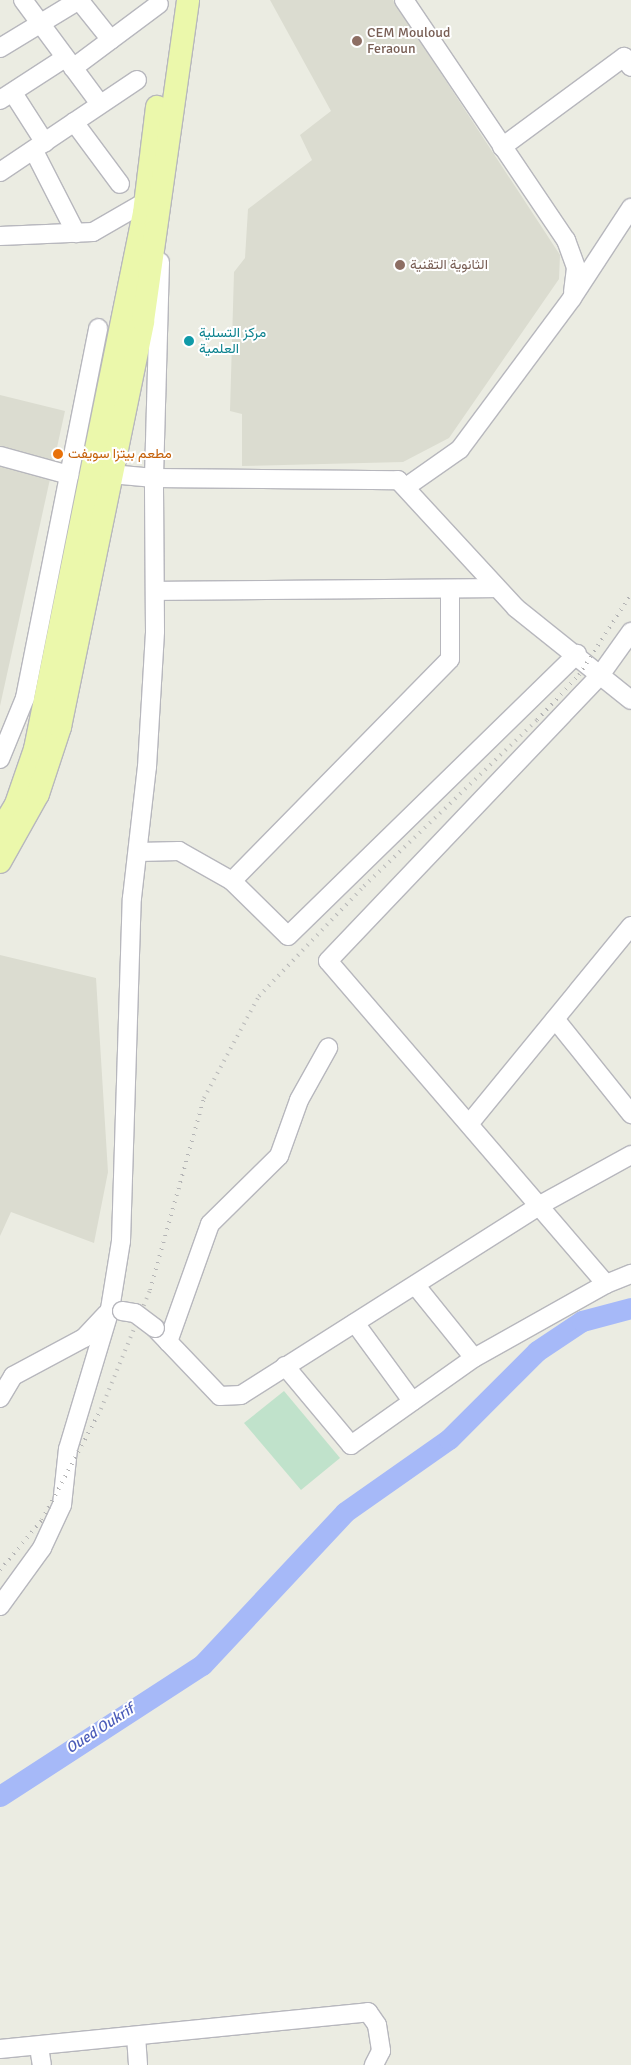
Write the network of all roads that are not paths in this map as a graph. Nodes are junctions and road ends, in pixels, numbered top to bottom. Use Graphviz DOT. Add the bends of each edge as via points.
graph roads {
  1 [pos="23,0"];
  2 [pos="188,0"];
  3 [pos="404,0"];
  4 [pos="167,2"];
  5 [pos="38,21"];
  6 [pos="111,40"];
  7 [pos="0,48"];
  8 [pos="69,63"];
  9 [pos="631,67"];
  10 [pos="137,80"];
  11 [pos="6,97"];
  12 [pos="100,104"];
  13 [pos="74,122"];
  14 [pos="502,147"];
  15 [pos="40,148"];
  16 [pos="0,172"];
  17 [pos="120,184"];
  18 [pos="154,203"];
  19 [pos="631,208"];
  20 [pos="76,233"];
  21 [pos="0,236"];
  22 [pos="572,298"];
  23 [pos="98,328"];
  24 [pos="94,348"];
  25 [pos="116,354"];
  26 [pos="0,456"];
  27 [pos="102,473"];
  28 [pos="69,475"];
  29 [pos="154,478"];
  30 [pos="406,487"];
  31 [pos="496,588"];
  32 [pos="450,589"];
  33 [pos="154,591"];
  34 [pos="631,632"];
  35 [pos="577,654"];
  36 [pos="601,674"];
  37 [pos="631,700"];
  38 [pos="0,759"];
  39 [pos="0,831"];
  40 [pos="138,852"];
  41 [pos="0,862"];
  42 [pos="232,882"];
  43 [pos="631,926"];
  44 [pos="555,1019"];
  45 [pos="328,1048"];
  46 [pos="631,1114"];
  47 [pos="469,1124"];
  48 [pos="631,1155"];
  49 [pos="540,1205"];
  50 [pos="631,1274"];
  51 [pos="606,1284"];
  52 [pos="416,1286"];
  53 [pos="116,1310"];
  54 [pos="356,1323"];
  55 [pos="168,1342"];
  56 [pos="474,1358"];
  57 [pos="285,1366"];
  58 [pos="0,1398"];
  59 [pos="412,1401"];
  60 [pos="0,1606"];
  61 [pos="136,2036"];
  62 [pos="39,2047"];
  63 [pos="0,2049"];
  64 [pos="42,2065"];
  65 [pos="138,2065"];
  66 [pos="374,2065"];
  1 -- 5 [label="street"];
  2 -- 18 [label="main road"];
  3 -- 14 [label="street"];
  4 -- 6 [label="street"];
  4 -- 18 [label="main road"];
  5 -- 6 [label="street" via="79,0"];
  5 -- 7 [label="street"];
  5 -- 8 [label="street"];
  6 -- 8 [label="street"];
  8 -- 11 [label="street"];
  8 -- 12 [label="street"];
  9 -- 14 [label="street" via="624,57"];
  10 -- 12 [label="street"];
  11 -- 15 [label="street"];
  12 -- 13 [label="street"];
  13 -- 15 [label="street"];
  13 -- 17 [label="street"];
  14 -- 22 [label="street" via="566,240 576,268"];
  15 -- 16 [label="street"];
  15 -- 20 [label="street"];
  18 -- 20 [label="street" via="93,232"];
  18 -- 25 [label="main road"];
  18 -- 27 [label="main road"];
  18 -- 29 [label="street"];
  19 -- 22 [label="street"];
  20 -- 21 [label="street"];
  22 -- 30 [label="street" via="460,449"];
  23 -- 24 [label="street"];
  24 -- 25 [label="street"];
  24 -- 28 [label="street"];
  25 -- 27 [label="main road"];
  26 -- 28 [label="street"];
  27 -- 29 [label="street"];
  27 -- 39 [label="main road" via="35,749 16,804"];
  27 -- 41 [label="main road" via="51,760 26,820"];
  28 -- 38 [label="street" via="25,698"];
  29 -- 30 [label="street" via="360,478 398,480"];
  29 -- 33 [label="street"];
  30 -- 31 [label="street"];
  31 -- 32 [label="street"];
  31 -- 35 [label="street"];
  32 -- 33 [label="street"];
  32 -- 42 [label="street" via="450,659"];
  33 -- 40 [label="street" via="147,767"];
  34 -- 36 [label="street"];
  35 -- 36 [label="street"];
  35 -- 42 [label="street" via="288,936"];
  36 -- 37 [label="street"];
  36 -- 47 [label="street" via="328,961"];
  40 -- 42 [label="street" via="179,851"];
  40 -- 53 [label="street"];
  43 -- 44 [label="street"];
  44 -- 46 [label="street"];
  44 -- 47 [label="street"];
  45 -- 55 [label="street" via="299,1100 279,1156 210,1224"];
  47 -- 49 [label="street"];
  48 -- 49 [label="street"];
  49 -- 51 [label="street"];
  49 -- 52 [label="street"];
  50 -- 51 [label="street"];
  51 -- 56 [label="street"];
  52 -- 54 [label="street"];
  52 -- 56 [label="street"];
  53 -- 55 [label="street, bridge" via="135,1313"];
  53 -- 58 [label="street" via="84,1338 13,1376"];
  53 -- 60 [label="street" via="68,1449 62,1505 42,1548"];
  54 -- 57 [label="street"];
  54 -- 59 [label="street"];
  55 -- 57 [label="street" via="220,1396 241,1394"];
  56 -- 59 [label="street"];
  57 -- 59 [label="street" via="351,1445"];
  61 -- 62 [label="street"];
  61 -- 65 [label="street"];
  61 -- 66 [label="street" via="368,2012 377,2025 381,2051"];
  62 -- 63 [label="street"];
  62 -- 64 [label="street"];
}
